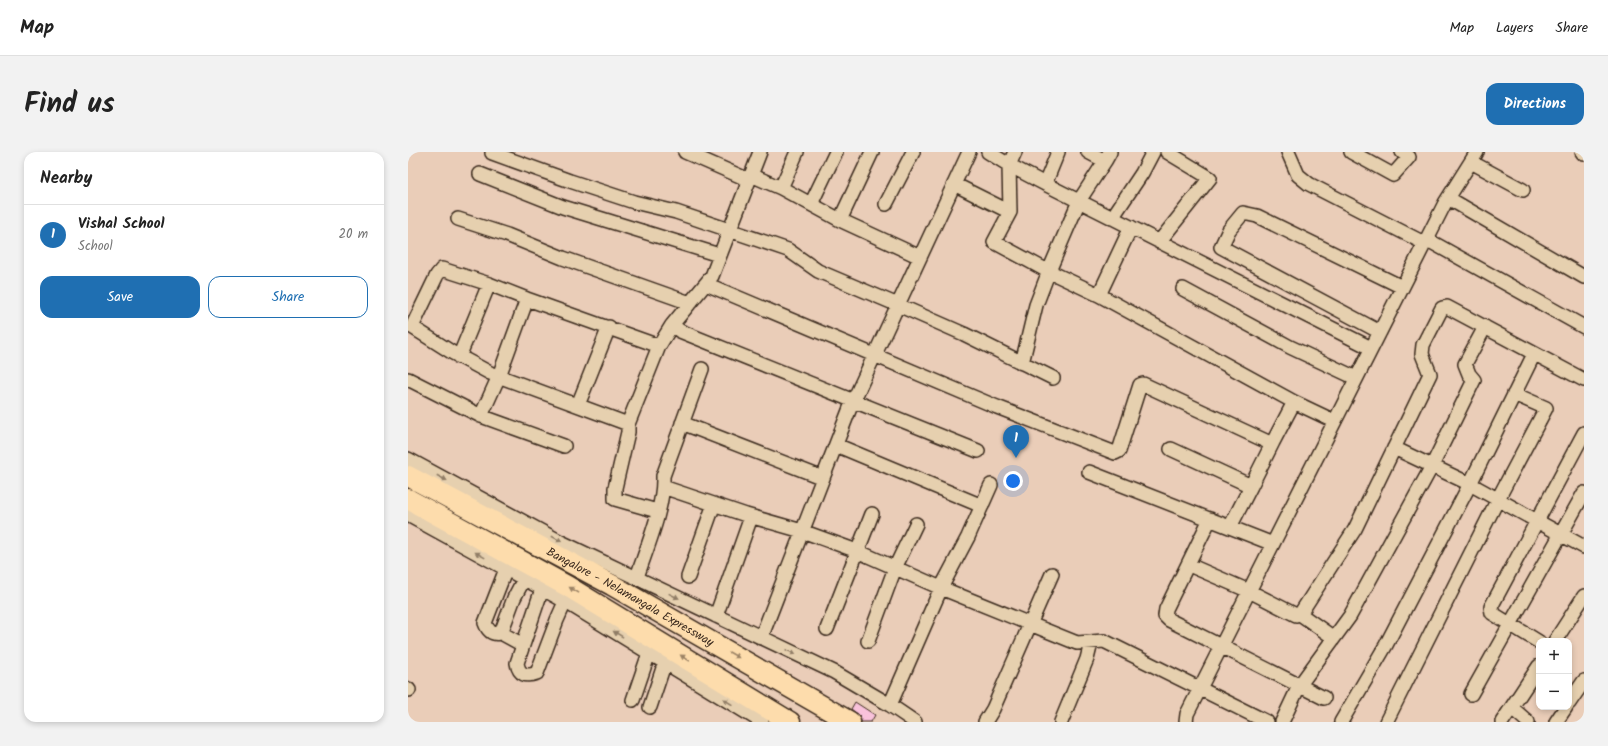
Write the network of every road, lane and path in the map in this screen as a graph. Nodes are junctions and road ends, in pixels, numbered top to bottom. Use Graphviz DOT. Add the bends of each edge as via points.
graph roads {
  1 [pos="685,152"];
  2 [pos="760,152"];
  3 [pos="797,152"];
  4 [pos="836,152"];
  5 [pos="872,152"];
  6 [pos="913,152"];
  7 [pos="969,152"];
  8 [pos="988,152"];
  9 [pos="1015,152"];
  10 [pos="1058,152"];
  11 [pos="1088,152"];
  12 [pos="1153,152"];
  13 [pos="1167,152"];
  14 [pos="1288,152"];
  15 [pos="1351,152"];
  16 [pos="492,153"];
  17 [pos="1408,154"];
  18 [pos="708,157"];
  19 [pos="1108,157"];
  20 [pos="1474,157"];
  21 [pos="1009,165"];
  22 [pos="480,174"];
  23 [pos="750,178"];
  24 [pos="954,184"];
  25 [pos="1045,184"];
  26 [pos="781,188"];
  27 [pos="1523,190"];
  28 [pos="1448,198"];
  29 [pos="1079,201"];
  30 [pos="811,204"];
  31 [pos="886,204"];
  32 [pos="1010,212"];
  33 [pos="1112,218"];
  34 [pos="458,219"];
  35 [pos="840,220"];
  36 [pos="1131,227"];
  37 [pos="729,230"];
  38 [pos="1425,241"];
  39 [pos="1160,242"];
  40 [pos="719,255"];
  41 [pos="920,257"];
  42 [pos="1049,271"];
  43 [pos="1584,277"];
  44 [pos="489,284"];
  45 [pos="706,284"];
  46 [pos="1402,287"];
  47 [pos="1183,288"];
  48 [pos="1099,295"];
  49 [pos="527,299"];
  50 [pos="690,302"];
  51 [pos="898,305"];
  52 [pos="672,325"];
  53 [pos="410,326"];
  54 [pos="609,327"];
  55 [pos="1485,327"];
  56 [pos="1584,327"];
  57 [pos="1380,332"];
  58 [pos="659,346"];
  59 [pos="1371,348"];
  60 [pos="875,354"];
  61 [pos="1534,354"];
  62 [pos="459,356"];
  63 [pos="1022,363"];
  64 [pos="702,369"];
  65 [pos="499,376"];
  66 [pos="1053,378"];
  67 [pos="1356,378"];
  68 [pos="408,379"];
  69 [pos="1584,380"];
  70 [pos="1514,394"];
  71 [pos="854,401"];
  72 [pos="1294,402"];
  73 [pos="578,406"];
  74 [pos="481,416"];
  75 [pos="1334,421"];
  76 [pos="682,423"];
  77 [pos="628,424"];
  78 [pos="1584,433"];
  79 [pos="1272,442"];
  80 [pos="836,445"];
  81 [pos="564,446"];
  82 [pos="1394,448"];
  83 [pos="1172,449"];
  84 [pos="978,452"];
  85 [pos="408,459"];
  86 [pos="1432,466"];
  87 [pos="1089,472"];
  88 [pos="408,476"];
  89 [pos="823,478"];
  90 [pos="1470,484"];
  91 [pos="991,485"];
  92 [pos="1251,486"];
  93 [pos="663,487"];
  94 [pos="1584,493"];
  95 [pos="408,499"];
  96 [pos="1498,499"];
  97 [pos="714,504"];
  98 [pos="982,506"];
  99 [pos="657,511"];
  100 [pos="872,514"];
  101 [pos="408,515"];
  102 [pos="751,517"];
  103 [pos="1210,520"];
  104 [pos="1538,521"];
  105 [pos="916,524"];
  106 [pos="1230,527"];
  107 [pos="802,532"];
  108 [pos="1561,534"];
  109 [pos="1272,544"];
  110 [pos="1584,547"];
  111 [pos="857,552"];
  112 [pos="1189,565"];
  113 [pos="895,568"];
  114 [pos="506,569"];
  115 [pos="1052,574"];
  116 [pos="636,577"];
  117 [pos="688,577"];
  118 [pos="524,579"];
  119 [pos="941,588"];
  120 [pos="542,589"];
  121 [pos="1249,591"];
  122 [pos="1584,596"];
  123 [pos="565,602"];
  124 [pos="1300,614"];
  125 [pos="716,616"];
  126 [pos="1031,623"];
  127 [pos="1510,624"];
  128 [pos="827,629"];
  129 [pos="501,633"];
  130 [pos="761,638"];
  131 [pos="1334,638"];
  132 [pos="1557,638"];
  133 [pos="1536,640"];
  134 [pos="868,641"];
  135 [pos="1091,642"];
  136 [pos="523,645"];
  137 [pos="1221,647"];
  138 [pos="649,653"];
  139 [pos="665,662"];
  140 [pos="1536,671"];
  141 [pos="1300,686"];
  142 [pos="1582,687"];
  143 [pos="1200,689"];
  144 [pos="1471,694"];
  145 [pos="1324,698"];
  146 [pos="1572,699"];
  147 [pos="633,700"];
  148 [pos="890,705"];
  149 [pos="650,707"];
  150 [pos="1512,708"];
  151 [pos="1564,710"];
  152 [pos="757,721"];
  153 [pos="790,722"];
  154 [pos="850,722"];
  155 [pos="915,722"];
  156 [pos="985,722"];
  157 [pos="1062,722"];
  158 [pos="1186,722"];
  159 [pos="1267,722"];
  160 [pos="1282,722"];
  161 [pos="1341,722"];
  162 [pos="1386,722"];
  163 [pos="1502,722"];
  164 [pos="1528,722"];
  165 [pos="1556,722"];
  1 -- 18 [label="street"];
  2 -- 23 [label="street"];
  3 -- 26 [label="street"];
  4 -- 30 [label="street"];
  5 -- 35 [label="street"];
  6 -- 31 [label="street"];
  7 -- 24 [label="street"];
  8 -- 21 [label="street"];
  9 -- 21 [label="street"];
  10 -- 25 [label="street"];
  11 -- 19 [label="street"];
  12 -- 33 [label="street"];
  13 -- 39 [label="street" via="1210,178"];
  14 -- 38 [label="street" via="1298,175 1308,184"];
  15 -- 17 [label="street" via="1393,175"];
  16 -- 37 [label="street" via="634,202 676,212"];
  18 -- 23 [label="street"];
  19 -- 29 [label="street"];
  20 -- 27 [label="street"];
  20 -- 28 [label="street"];
  21 -- 25 [label="street"];
  21 -- 32 [label="street"];
  22 -- 40 [label="street" via="564,207"];
  23 -- 26 [label="street"];
  23 -- 37 [label="street"];
  24 -- 32 [label="street"];
  24 -- 41 [label="street"];
  25 -- 29 [label="street"];
  26 -- 30 [label="street"];
  28 -- 38 [label="street"];
  28 -- 43 [label="street"];
  29 -- 33 [label="street"];
  29 -- 42 [label="street"];
  30 -- 35 [label="street"];
  32 -- 42 [label="street" via="994,242"];
  33 -- 36 [label="street"];
  34 -- 50 [label="street"];
  35 -- 41 [label="street"];
  36 -- 39 [label="street"];
  36 -- 48 [label="street"];
  37 -- 40 [label="street"];
  37 -- 51 [label="street" via="788,250 818,271"];
  38 -- 46 [label="street"];
  38 -- 56 [label="street"];
  39 -- 59 [label="street"];
  40 -- 45 [label="street" via="712,276"];
  41 -- 51 [label="street"];
  42 -- 48 [label="street"];
  42 -- 63 [label="street" via="1036,305"];
  44 -- 49 [label="street"];
  44 -- 53 [label="street" via="442,269"];
  44 -- 62 [label="street"];
  45 -- 50 [label="street"];
  45 -- 60 [label="street"];
  46 -- 57 [label="street"];
  46 -- 57 [label="street" via="1257,216 1243,213 1221,247"];
  47 -- 67 [label="street" via="1290,347"];
  48 -- 72 [label="street"];
  49 -- 54 [label="street"];
  49 -- 65 [label="street"];
  50 -- 52 [label="street"];
  51 -- 60 [label="street"];
  51 -- 63 [label="street"];
  52 -- 58 [label="street"];
  52 -- 71 [label="street" via="680,331"];
  53 -- 62 [label="street"];
  54 -- 58 [label="street"];
  54 -- 73 [label="street"];
  55 -- 61 [label="street"];
  55 -- 82 [label="street" via="1447,307 1442,308 1423,345 1422,354 1430,374"];
  55 -- 86 [label="street" via="1466,364 1474,380"];
  57 -- 59 [label="street"];
  58 -- 77 [label="street"];
  59 -- 67 [label="street"];
  60 -- 71 [label="street"];
  60 -- 79 [label="street" via="997,407 1115,453 1119,451 1140,385 1143,384"];
  61 -- 69 [label="street"];
  61 -- 70 [label="street"];
  62 -- 65 [label="street"];
  63 -- 66 [label="street"];
  64 -- 76 [label="street"];
  65 -- 73 [label="street"];
  65 -- 74 [label="street"];
  67 -- 75 [label="street"];
  68 -- 74 [label="street"];
  70 -- 90 [label="street"];
  70 -- 96 [label="street" via="1546,408"];
  71 -- 80 [label="street"];
  71 -- 84 [label="street"];
  72 -- 75 [label="street"];
  72 -- 79 [label="street"];
  73 -- 77 [label="street"];
  74 -- 81 [label="street"];
  75 -- 109 [label="street"];
  76 -- 89 [label="street"];
  76 -- 93 [label="street" via="663,476"];
  77 -- 99 [label="street" via="615,499"];
  78 -- 104 [label="street"];
  79 -- 92 [label="street"];
  80 -- 89 [label="street"];
  80 -- 98 [label="street"];
  82 -- 86 [label="street"];
  82 -- 124 [label="street" via="1355,529"];
  83 -- 92 [label="street"];
  85 -- 116 [label="street, one-way" via="559,541"];
  86 -- 90 [label="street"];
  86 -- 131 [label="street" via="1350,616"];
  87 -- 103 [label="street"];
  88 -- 154 [label="highway, Bangalore - Nelamangala Expressway, one-way" via="612,585"];
  89 -- 107 [label="street"];
  90 -- 96 [label="street"];
  90 -- 161 [label="street" via="1386,645"];
  91 -- 98 [label="street"];
  92 -- 106 [label="street"];
  93 -- 97 [label="street"];
  93 -- 99 [label="street"];
  94 -- 108 [label="street"];
  153 -- 95 [label="highway, Bangalore - Nelamangala Expressway, one-way" via="567,586"];
  96 -- 104 [label="street"];
  96 -- 162 [label="street"];
  97 -- 102 [label="street"];
  97 -- 117 [label="street"];
  98 -- 119 [label="street"];
  99 -- 116 [label="street"];
  100 -- 111 [label="street"];
  114 -- 101 [label="street, one-way"];
  102 -- 107 [label="street"];
  102 -- 125 [label="street"];
  103 -- 106 [label="street"];
  103 -- 112 [label="street"];
  104 -- 108 [label="street"];
  104 -- 127 [label="street" via="1491,607 1492,613"];
  105 -- 113 [label="street"];
  106 -- 109 [label="street"];
  107 -- 111 [label="street"];
  107 -- 130 [label="street"];
  108 -- 110 [label="street"];
  108 -- 127 [label="street"];
  109 -- 121 [label="street"];
  111 -- 113 [label="street"];
  111 -- 128 [label="street"];
  112 -- 121 [label="street"];
  112 -- 137 [label="street" via="1166,609 1165,616"];
  113 -- 119 [label="street"];
  113 -- 134 [label="street"];
  114 -- 118 [label="street"];
  114 -- 129 [label="street" via="485,623 491,633"];
  115 -- 126 [label="street"];
  116 -- 125 [label="street, one-way"];
  118 -- 120 [label="street"];
  118 -- 129 [label="street"];
  119 -- 126 [label="street"];
  119 -- 148 [label="street"];
  120 -- 123 [label="street"];
  120 -- 136 [label="street"];
  121 -- 124 [label="street" via="1296,615"];
  121 -- 137 [label="street"];
  122 -- 132 [label="street"];
  123 -- 136 [label="street" via="537,672 530,675 523,674 518,669 517,663"];
  138 -- 123 [label="street, one-way"];
  124 -- 131 [label="street"];
  125 -- 130 [label="street"];
  126 -- 135 [label="street" via="1077,643"];
  126 -- 156 [label="street"];
  127 -- 133 [label="street"];
  127 -- 144 [label="street"];
  129 -- 136 [label="street"];
  130 -- 148 [label="street, one-way" via="834,672"];
  131 -- 141 [label="street"];
  135 -- 143 [label="street" via="1104,641"];
  135 -- 157 [label="street" via="1087,659"];
  137 -- 141 [label="street"];
  137 -- 143 [label="street"];
  138 -- 139 [label="street"];
  138 -- 147 [label="street"];
  139 -- 149 [label="street"];
  152 -- 139 [label="street, one-way"];
  140 -- 150 [label="street"];
  141 -- 145 [label="street"];
  141 -- 160 [label="street"];
  142 -- 146 [label="street"];
  143 -- 158 [label="street" via="1187,714"];
  143 -- 159 [label="street"];
  148 -- 155 [label="street"];
  150 -- 163 [label="street"];
  150 -- 164 [label="street"];
  151 -- 165 [label="street"];
}
